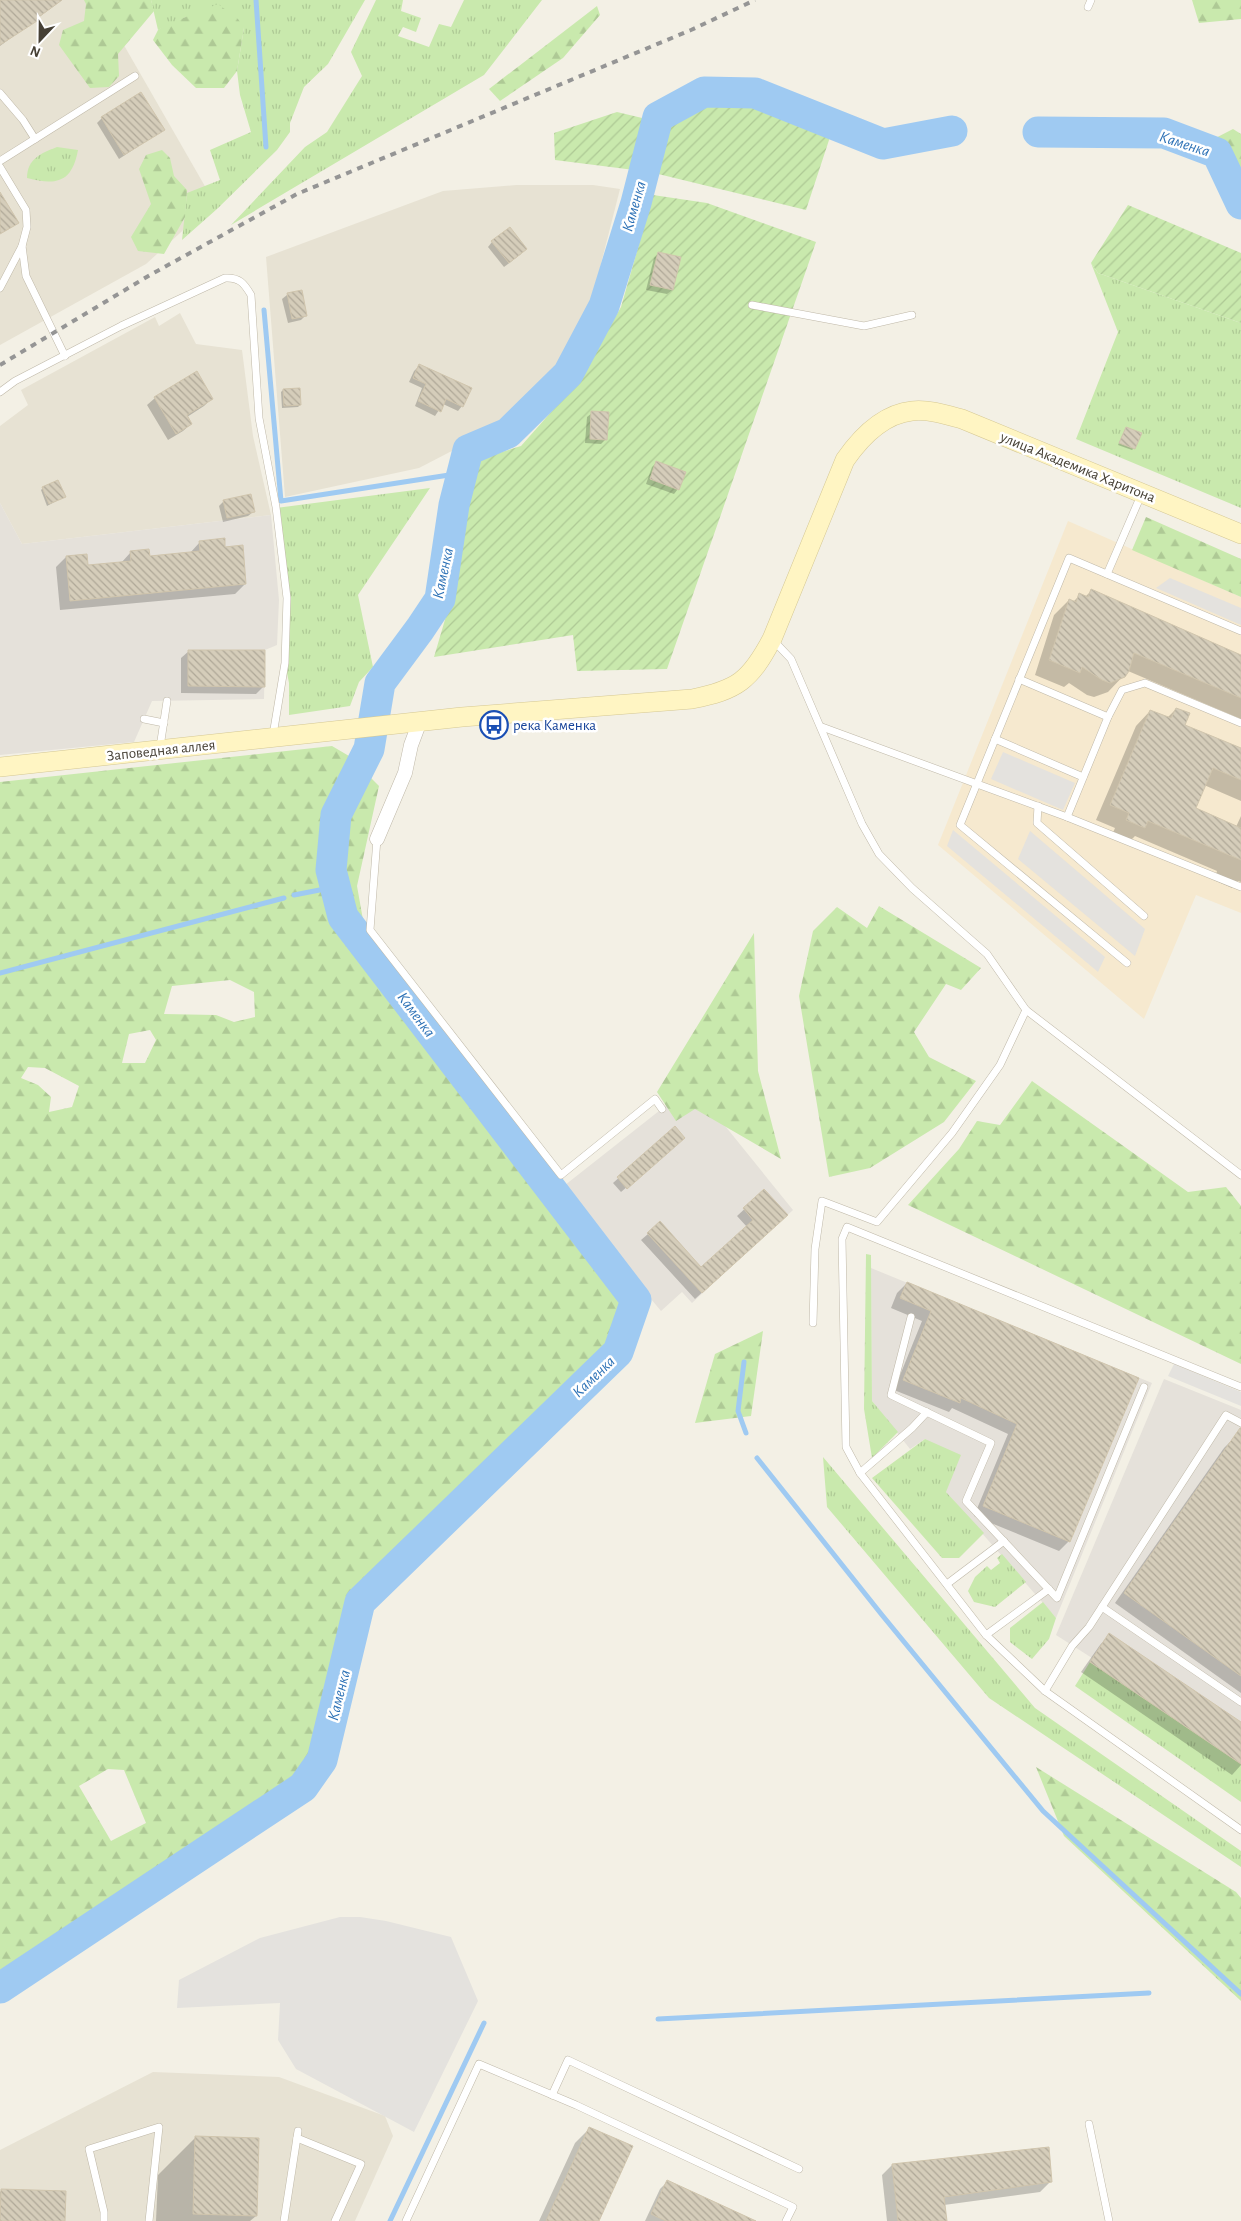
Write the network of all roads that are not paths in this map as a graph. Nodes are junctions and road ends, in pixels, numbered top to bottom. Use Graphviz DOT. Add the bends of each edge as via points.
graph roads {
  1 [pos="135,76"];
  2 [pos="0,93"];
  3 [pos="35,139"];
  4 [pos="0,161"];
  5 [pos="0,167"];
  6 [pos="22,246"];
  7 [pos="0,288"];
  8 [pos="752,304"];
  9 [pos="912,315"];
  10 [pos="65,356"];
  11 [pos="0,392"];
  12 [pos="1142,493"];
  13 [pos="1241,534"];
  14 [pos="1107,574"];
  15 [pos="1241,631"];
  16 [pos="772,639"];
  17 [pos="1019,679"];
  18 [pos="168,701"];
  19 [pos="1108,717"];
  20 [pos="144,719"];
  21 [pos="420,722"];
  22 [pos="164,723"];
  23 [pos="1241,723"];
  24 [pos="822,727"];
  25 [pos="272,738"];
  26 [pos="995,739"];
  27 [pos="159,751"];
  28 [pos="0,768"];
  29 [pos="1084,777"];
  30 [pos="977,785"];
  31 [pos="1038,806"];
  32 [pos="1067,817"];
  33 [pos="377,839"];
  34 [pos="1241,887"];
  35 [pos="1144,916"];
  36 [pos="1127,963"];
  37 [pos="1026,1010"];
  38 [pos="662,1109"];
  39 [pos="1241,1175"];
  40 [pos="911,1317"];
  41 [pos="813,1323"];
  42 [pos="1144,1387"];
  43 [pos="1241,1387"];
  44 [pos="927,1412"];
  45 [pos="1241,1423"];
  46 [pos="860,1473"];
  47 [pos="1004,1541"];
  48 [pos="947,1584"];
  49 [pos="1049,1589"];
  50 [pos="1102,1607"];
  51 [pos="986,1635"];
  52 [pos="1044,1691"];
  53 [pos="1241,1702"];
  54 [pos="1240,1828"];
  55 [pos="552,2095"];
  56 [pos="1089,2124"];
  57 [pos="799,2169"];
  58 [pos="104,2221"];
  59 [pos="149,2221"];
  60 [pos="284,2221"];
  61 [pos="335,2221"];
  62 [pos="406,2221"];
  63 [pos="786,2221"];
  64 [pos="1109,2221"];
  1 -- 3 [label="lane"];
  2 -- 3 [label="lane"];
  3 -- 4 [label="lane"];
  5 -- 6 [label="lane" via="26,210 27,227"];
  6 -- 7 [label="lane"];
  6 -- 10 [label="lane" via="26,276"];
  8 -- 9 [label="lane" via="864,326"];
  10 -- 11 [label="lane"];
  10 -- 25 [label="lane" via="224,278 234,277 244,283 251,295 259,418 276,508 286,598 285,663"];
  12 -- 13 [label="street, улица Академика Харитона"];
  12 -- 14 [label="lane"];
  12 -- 16 [label="street, улица Академика Харитона" via="962,419 913,411 895,416 874,427 857,442 845,460"];
  14 -- 15 [label="lane"];
  14 -- 17 [label="lane" via="1069,558"];
  16 -- 21 [label="street" via="751,674 736,686 717,694 692,699"];
  16 -- 24 [label="lane" via="791,659"];
  17 -- 19 [label="lane"];
  17 -- 26 [label="lane"];
  18 -- 22 [label="lane"];
  19 -- 23 [label="lane" via="1122,690 1146,683"];
  19 -- 29 [label="lane"];
  20 -- 22 [label="lane"];
  21 -- 25 [label="street, Заповедная аллея"];
  21 -- 33 [label="street" via="405,772"];
  22 -- 27 [label="lane"];
  24 -- 30 [label="lane"];
  24 -- 37 [label="lane" via="862,824 878,854 987,954"];
  25 -- 27 [label="street, Заповедная аллея"];
  26 -- 29 [label="lane"];
  26 -- 30 [label="lane"];
  27 -- 28 [label="street, Заповедная аллея"];
  29 -- 32 [label="lane"];
  30 -- 31 [label="lane"];
  30 -- 36 [label="lane" via="960,825"];
  31 -- 32 [label="lane"];
  31 -- 35 [label="lane" via="1037,823"];
  32 -- 34 [label="lane"];
  33 -- 38 [label="lane" via="370,930 561,1175 655,1100"];
  37 -- 39 [label="lane"];
  37 -- 41 [label="lane" via="994,1073 952,1133 877,1222 822,1201 815,1249"];
  40 -- 44 [label="lane" via="891,1396"];
  42 -- 49 [label="lane" via="1057,1598"];
  43 -- 46 [label="lane" via="847,1227 842,1239 846,1447"];
  44 -- 46 [label="lane"];
  44 -- 47 [label="lane" via="991,1443 966,1500"];
  45 -- 50 [label="lane" via="1226,1415"];
  46 -- 48 [label="lane"];
  47 -- 48 [label="lane"];
  47 -- 49 [label="lane"];
  48 -- 51 [label="lane"];
  49 -- 51 [label="lane"];
  50 -- 52 [label="lane" via="1072,1646"];
  50 -- 53 [label="lane"];
  51 -- 52 [label="lane"];
  52 -- 54 [label="lane"];
  55 -- 57 [label="lane" via="568,2060"];
  55 -- 62 [label="lane" via="480,2064"];
  55 -- 63 [label="lane" via="793,2207"];
  56 -- 64 [label="lane"];
  58 -- 59 [label="lane" via="89,2149 159,2127"];
  60 -- 61 [label="lane" via="297,2135 361,2164"];
}
